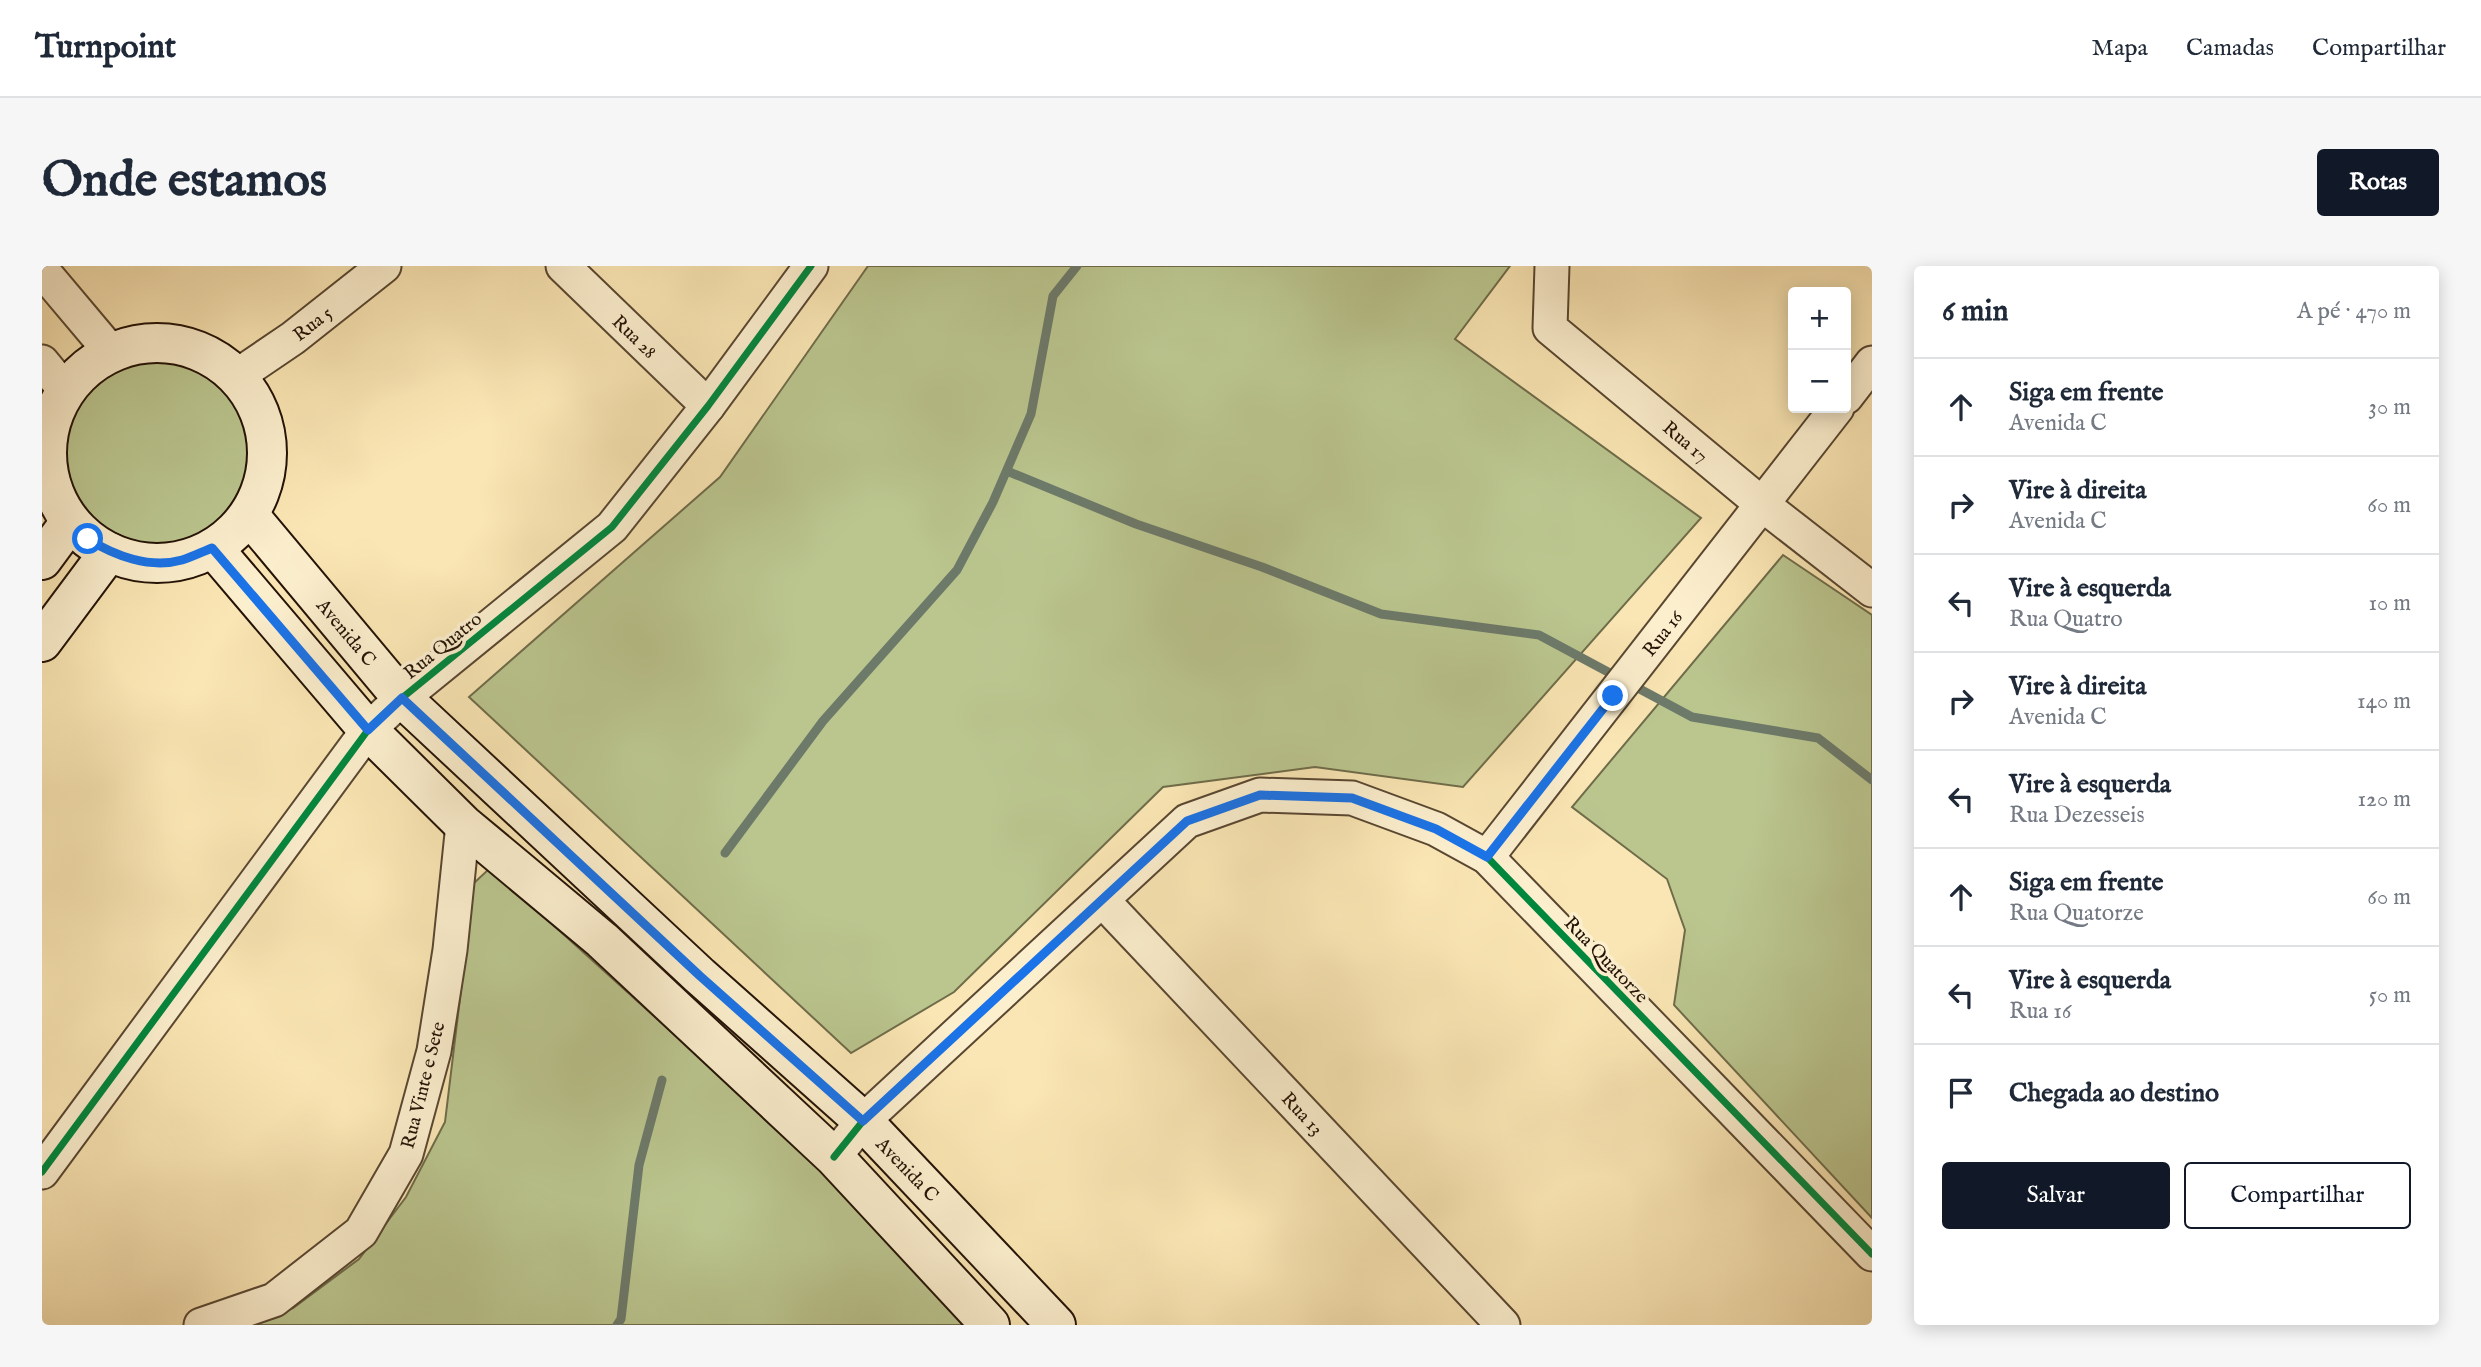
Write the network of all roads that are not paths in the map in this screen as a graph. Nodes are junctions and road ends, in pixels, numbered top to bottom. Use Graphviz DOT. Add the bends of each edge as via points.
graph roads {
  1 [pos="384,266"];
  2 [pos="563,266"];
  3 [pos="811,266"];
  4 [pos="1552,266"];
  5 [pos="42,270"];
  6 [pos="111,352"];
  7 [pos="1872,363"];
  8 [pos="54,376"];
  9 [pos="237,376"];
  10 [pos="1851,390"];
  11 [pos="708,406"];
  12 [pos="1833,413"];
  13 [pos="1763,505"];
  14 [pos="249,515"];
  15 [pos="71,522"];
  16 [pos="212,548"];
  17 [pos="109,552"];
  18 [pos="42,560"];
  19 [pos="1872,590"];
  20 [pos="42,642"];
  21 [pos="402,698"];
  22 [pos="368,730"];
  23 [pos="463,824"];
  24 [pos="1487,857"];
  25 [pos="1103,901"];
  26 [pos="863,1121"];
  27 [pos="834,1157"];
  28 [pos="42,1172"];
  29 [pos="1872,1254"];
  30 [pos="201,1325"];
  31 [pos="990,1325"];
  32 [pos="1056,1325"];
  33 [pos="1503,1325"];
  1 -- 9 [label="street, Rua 5"];
  2 -- 11 [label="street, Rua 28"];
  3 -- 11 [label="street, Rua Quatro"];
  4 -- 13 [label="street, Rua 17" via="1550,328"];
  5 -- 6 [label="street"];
  6 -- 8 [label="street" via="85,368"];
  6 -- 9 [label="street" via="144,343 178,344 210,356"];
  7 -- 10 [label="street"];
  8 -- 15 [label="street" via="46,457 53,491"];
  9 -- 14 [label="street" via="258,407 268,443 264,481"];
  11 -- 21 [label="street, Rua Quatro" via="611,527"];
  12 -- 13 [label="street, Rua 16"];
  13 -- 19 [label="street, Rua 17"];
  13 -- 24 [label="street, Rua 16"];
  14 -- 16 [label="street"];
  14 -- 21 [label="street, Avenida C"];
  15 -- 17 [label="street"];
  15 -- 18 [label="street"];
  16 -- 17 [label="street" via="179,561 144,562"];
  16 -- 22 [label="street"];
  17 -- 20 [label="street"];
  21 -- 22 [label="street, Rua Quatro"];
  21 -- 26 [label="street, Avenida C"];
  22 -- 23 [label="street"];
  22 -- 28 [label="street, Rua Quatro"];
  23 -- 27 [label="street" via="602,940"];
  23 -- 30 [label="street, Rua Vinte e Sete" via="434,1051 406,1154 361,1232 274,1300"];
  24 -- 25 [label="street, Rua Quatorze" via="1436,829 1352,798 1260,795 1187,821"];
  24 -- 29 [label="street, Rua Quatorze"];
  25 -- 26 [label="street"];
  25 -- 33 [label="street, Rua 13"];
  26 -- 27 [label="street"];
  26 -- 32 [label="street, Avenida C"];
  27 -- 31 [label="street"];
}
